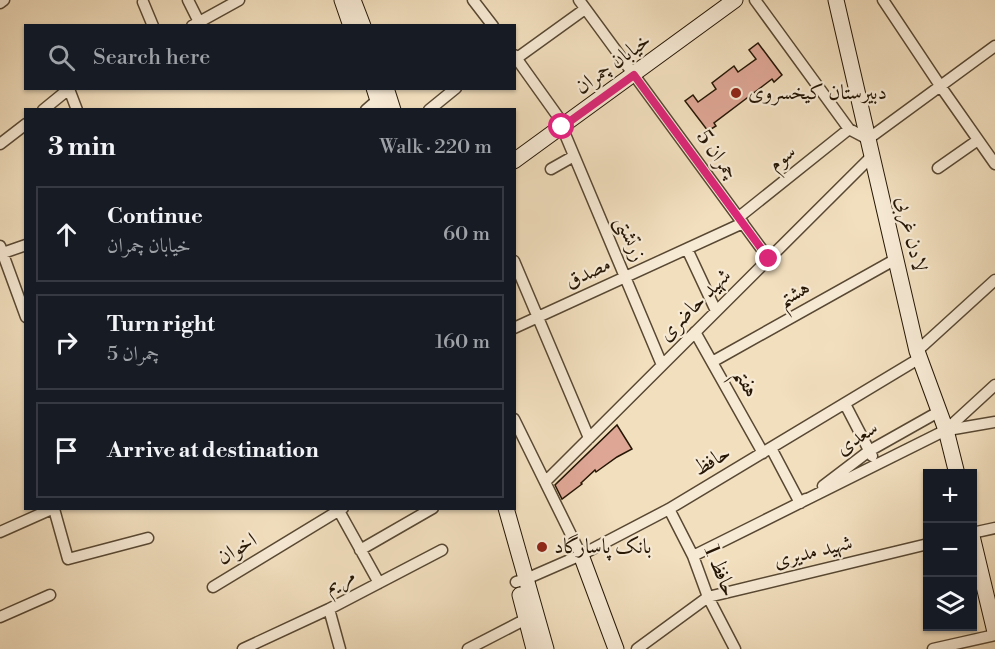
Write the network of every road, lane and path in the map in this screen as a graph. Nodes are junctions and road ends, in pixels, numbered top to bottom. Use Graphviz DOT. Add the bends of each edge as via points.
graph roads {
  1 [pos="4,0"];
  2 [pos="188,0"];
  3 [pos="239,0"];
  4 [pos="342,0"];
  5 [pos="353,0"];
  6 [pos="473,0"];
  7 [pos="719,0"];
  8 [pos="735,0"];
  9 [pos="755,0"];
  10 [pos="836,0"];
  11 [pos="884,0"];
  12 [pos="143,2"];
  13 [pos="0,3"];
  14 [pos="582,4"];
  15 [pos="152,24"];
  16 [pos="196,24"];
  17 [pos="350,24"];
  18 [pos="362,24"];
  19 [pos="491,24"];
  20 [pos="995,46"];
  21 [pos="516,57"];
  22 [pos="631,71"];
  23 [pos="941,87"];
  24 [pos="68,90"];
  25 [pos="69,90"];
  26 [pos="454,90"];
  27 [pos="379,98"];
  28 [pos="45,108"];
  29 [pos="76,108"];
  30 [pos="391,108"];
  31 [pos="431,108"];
  32 [pos="561,122"];
  33 [pos="24,126"];
  34 [pos="849,129"];
  35 [pos="868,139"];
  36 [pos="978,140"];
  37 [pos="0,144"];
  38 [pos="516,148"];
  39 [pos="574,156"];
  40 [pos="872,156"];
  41 [pos="516,159"];
  42 [pos="995,164"];
  43 [pos="938,168"];
  44 [pos="550,169"];
  45 [pos="741,220"];
  46 [pos="24,246"];
  47 [pos="687,249"];
  48 [pos="2,250"];
  49 [pos="769,259"];
  50 [pos="896,259"];
  51 [pos="516,266"];
  52 [pos="625,277"];
  53 [pos="995,280"];
  54 [pos="24,310"];
  55 [pos="716,311"];
  56 [pos="538,317"];
  57 [pos="516,327"];
  58 [pos="695,332"];
  59 [pos="918,355"];
  60 [pos="712,362"];
  61 [pos="662,365"];
  62 [pos="995,385"];
  63 [pos="845,404"];
  64 [pos="940,411"];
  65 [pos="995,422"];
  66 [pos="516,423"];
  67 [pos="946,430"];
  68 [pos="589,438"];
  69 [pos="767,450"];
  70 [pos="869,451"];
  71 [pos="876,465"];
  72 [pos="956,469"];
  73 [pos="545,482"];
  74 [pos="800,503"];
  75 [pos="669,509"];
  76 [pos="52,510"];
  77 [pos="54,510"];
  78 [pos="341,510"];
  79 [pos="430,510"];
  80 [pos="496,510"];
  81 [pos="506,510"];
  82 [pos="995,528"];
  83 [pos="0,532"];
  84 [pos="977,533"];
  85 [pos="148,538"];
  86 [pos="923,545"];
  87 [pos="360,550"];
  88 [pos="442,550"];
  89 [pos="581,555"];
  90 [pos="693,556"];
  91 [pos="977,557"];
  92 [pos="521,581"];
  93 [pos="380,583"];
  94 [pos="213,587"];
  95 [pos="50,595"];
  96 [pos="708,597"];
  97 [pos="329,609"];
  98 [pos="0,617"];
  99 [pos="526,619"];
  100 [pos="995,634"];
  101 [pos="243,649"];
  102 [pos="340,649"];
  103 [pos="468,649"];
  104 [pos="534,649"];
  105 [pos="546,649"];
  106 [pos="616,649"];
  107 [pos="637,649"];
  108 [pos="735,649"];
  109 [pos="933,649"];
  1 -- 13 [label="street"];
  2 -- 16 [label="street"];
  3 -- 16 [label="street"];
  4 -- 17 [label="main road"];
  5 -- 18 [label="main road"];
  6 -- 19 [label="street"];
  7 -- 22 [label="main road, خیابان چمران"];
  8 -- 22 [label="main road, خیابان چمران"];
  9 -- 34 [label="street"];
  10 -- 35 [label="main road, لادن غربی"];
  11 -- 23 [label="street"];
  12 -- 15 [label="street"];
  14 -- 21 [label="street"];
  14 -- 22 [label="street, چمران 5"];
  20 -- 23 [label="street"];
  21 -- 32 [label="street, زرتشتی"];
  22 -- 32 [label="main road, خیابان چمران"];
  22 -- 45 [label="street, چمران 5"];
  23 -- 35 [label="street"];
  23 -- 36 [label="street"];
  24 -- 28 [label="street"];
  25 -- 29 [label="street"];
  26 -- 31 [label="street"];
  27 -- 30 [label="main road"];
  32 -- 38 [label="main road, خیابان چمران"];
  32 -- 39 [label="street, زرتشتی"];
  32 -- 41 [label="main road, خیابان چمران"];
  33 -- 37 [label="street"];
  34 -- 35 [label="street"];
  34 -- 45 [label="street, سوم"];
  35 -- 40 [label="main road, لادن غربی"];
  36 -- 42 [label="street"];
  36 -- 43 [label="street"];
  39 -- 44 [label="street"];
  39 -- 52 [label="street, زرتشتی"];
  40 -- 49 [label="street, شهید حاضری"];
  40 -- 50 [label="main road, لادن غربی"];
  45 -- 47 [label="street, مصدق"];
  45 -- 49 [label="street, چمران 5"];
  46 -- 48 [label="street"];
  47 -- 52 [label="street, مصدق"];
  47 -- 55 [label="street"];
  48 -- 54 [label="street"];
  49 -- 55 [label="street, شهید حاضری"];
  50 -- 59 [label="main road, لادن غربی"];
  50 -- 60 [label="street, هشتم"];
  51 -- 56 [label="street"];
  52 -- 56 [label="street, مصدق"];
  52 -- 61 [label="street, زرتشتی"];
  53 -- 59 [label="street, حافظ"];
  55 -- 58 [label="street, شهید حاضری"];
  56 -- 57 [label="street, مصدق"];
  56 -- 68 [label="street"];
  58 -- 60 [label="street, هفتم"];
  58 -- 61 [label="street, شهید حاضری"];
  59 -- 63 [label="street, حافظ"];
  59 -- 64 [label="main road, لادن غربی"];
  60 -- 69 [label="street, هفتم"];
  61 -- 68 [label="street, شهید حاضری"];
  62 -- 67 [label="street"];
  63 -- 69 [label="street, حافظ"];
  63 -- 70 [label="street"];
  64 -- 67 [label="main road, لادن غربی"];
  64 -- 70 [label="street, سعدی"];
  65 -- 67 [label="street"];
  66 -- 73 [label="street"];
  67 -- 71 [label="street, سعدی"];
  67 -- 72 [label="main road, لادن غربی"];
  68 -- 73 [label="street, شهید حاضری"];
  69 -- 74 [label="street, هفتم"];
  69 -- 75 [label="street, حافظ"];
  70 -- 71 [label="street"];
  70 -- 74 [label="street, سعدی"];
  71 -- 74 [label="street, سعدی"];
  73 -- 89 [label="street"];
  74 -- 90 [label="street, سعدی"];
  75 -- 89 [label="street, حافظ"];
  75 -- 90 [label="street, حافظ 1"];
  76 -- 83 [label="street"];
  77 -- 85 [label="street" via="68,559"];
  78 -- 87 [label="street, مریم"];
  78 -- 94 [label="street, اخوان"];
  79 -- 87 [label="street"];
  80 -- 92 [label="main road"];
  81 -- 92 [label="main road"];
  82 -- 84 [label="street"];
  86 -- 96 [label="street, شهید مدیری"];
  87 -- 93 [label="street, مریم"];
  88 -- 93 [label="street"];
  89 -- 92 [label="street, حافظ"];
  89 -- 106 [label="main road"];
  90 -- 96 [label="street, حافظ 1"];
  91 -- 100 [label="main road"];
  92 -- 99 [label="main road"];
  92 -- 105 [label="main road"];
  93 -- 97 [label="street, مریم"];
  95 -- 98 [label="street"];
  96 -- 107 [label="street"];
  96 -- 108 [label="street, حافظ 1"];
  97 -- 101 [label="street, مریم"];
  97 -- 102 [label="street"];
  99 -- 103 [label="street"];
  99 -- 104 [label="main road"];
  100 -- 109 [label="street"];
}
